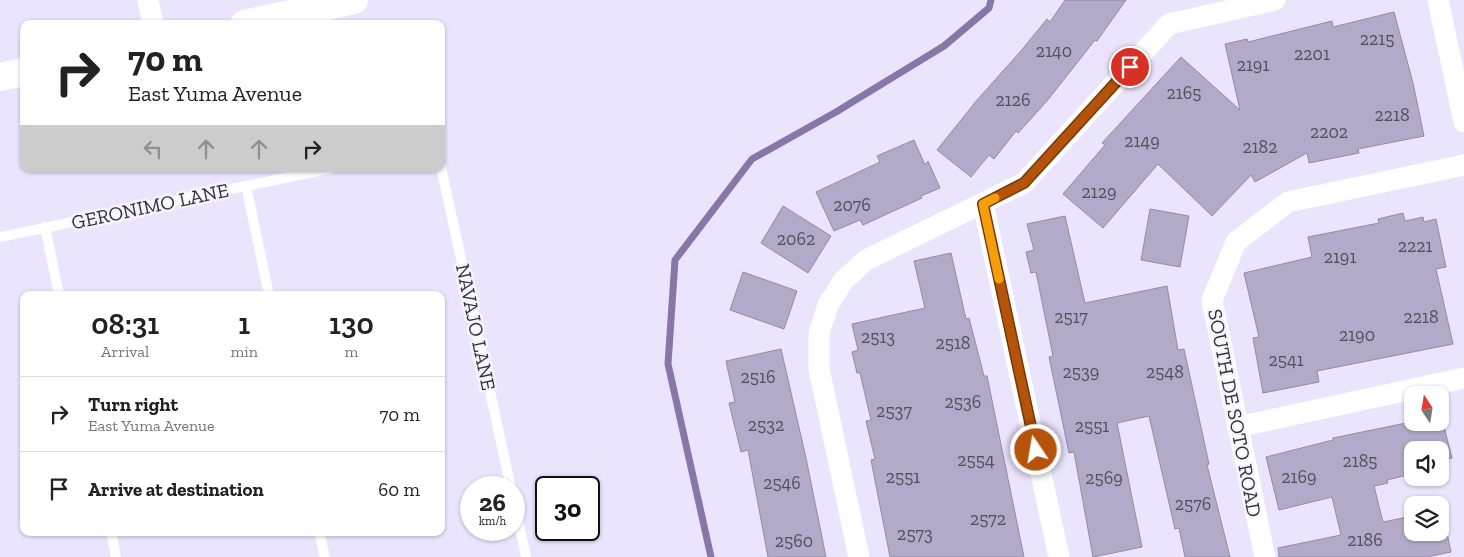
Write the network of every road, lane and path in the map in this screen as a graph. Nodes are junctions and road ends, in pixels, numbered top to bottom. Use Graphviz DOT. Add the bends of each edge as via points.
graph roads {
  1 [pos="148,0"];
  2 [pos="354,0"];
  3 [pos="1275,0"];
  4 [pos="1438,0"];
  5 [pos="152,20"];
  6 [pos="262,20"];
  7 [pos="20,73"];
  8 [pos="0,77"];
  9 [pos="1464,122"];
  10 [pos="1464,165"];
  11 [pos="314,172"];
  12 [pos="442,172"];
  13 [pos="246,186"];
  14 [pos="983,204"];
  15 [pos="45,227"];
  16 [pos="0,236"];
  17 [pos="58,291"];
  18 [pos="268,291"];
  19 [pos="1464,378"];
  20 [pos="1237,427"];
  21 [pos="508,476"];
  22 [pos="112,536"];
  23 [pos="321,536"];
  24 [pos="523,541"];
  25 [pos="116,557"];
  26 [pos="325,557"];
  27 [pos="526,557"];
  28 [pos="859,557"];
  29 [pos="1059,557"];
  30 [pos="1265,557"];
  1 -- 5 [label="street"];
  2 -- 6 [label="street"];
  3 -- 14 [label="street" via="1169,24 1024,183"];
  4 -- 9 [label="street"];
  7 -- 8 [label="street"];
  10 -- 20 [label="street, SOUTH DE SOTO ROAD" via="1288,202 1236,242 1212,300"];
  11 -- 13 [label="lane, GERONIMO LANE"];
  12 -- 21 [label="lane, NAVAJO LANE"];
  13 -- 15 [label="lane, GERONIMO LANE"];
  13 -- 18 [label="lane"];
  14 -- 28 [label="street" via="866,260 843,281 828,305 819,333 819,369"];
  14 -- 29 [label="street"];
  15 -- 16 [label="lane, GERONIMO LANE"];
  15 -- 17 [label="lane"];
  19 -- 20 [label="street"];
  20 -- 30 [label="street, SOUTH DE SOTO ROAD"];
  22 -- 25 [label="lane"];
  23 -- 26 [label="lane"];
  24 -- 27 [label="lane"];
}
